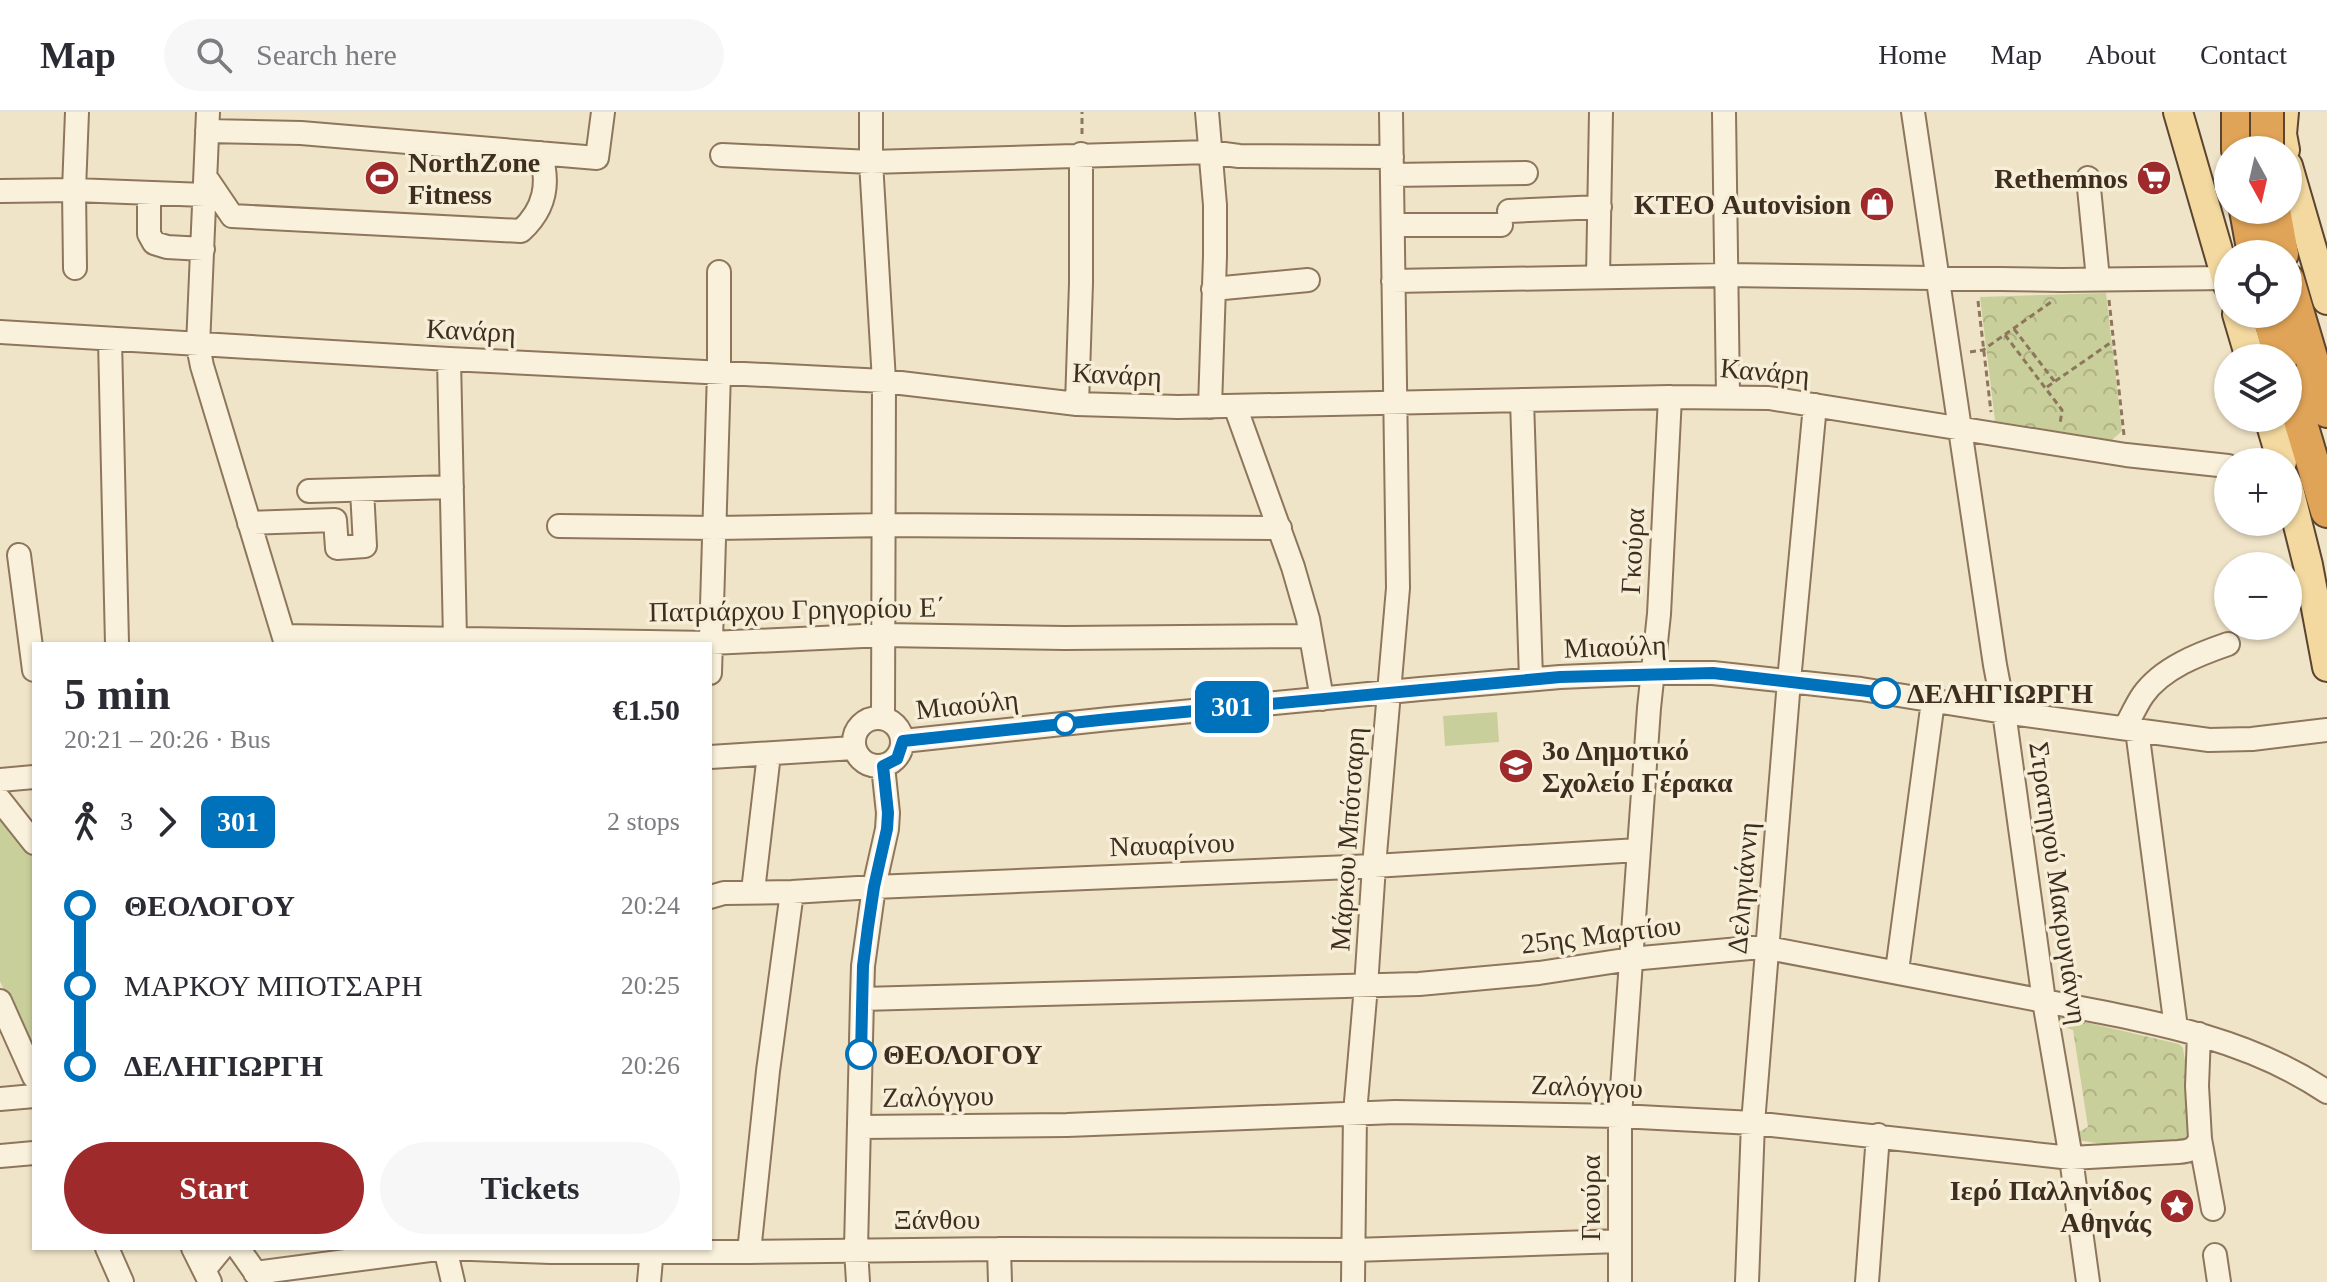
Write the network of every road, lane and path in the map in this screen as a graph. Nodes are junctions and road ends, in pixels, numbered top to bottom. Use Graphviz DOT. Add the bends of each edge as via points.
graph roads {
  1 [pos="77,112"];
  2 [pos="603,112"];
  3 [pos="871,112"];
  4 [pos="1207,112"];
  5 [pos="1391,112"];
  6 [pos="1601,112"];
  7 [pos="1724,112"];
  8 [pos="1913,112"];
  9 [pos="2178,112"];
  10 [pos="2241,112"];
  11 [pos="2284,112"];
  12 [pos="208,122"];
  13 [pos="302,122"];
  14 [pos="2262,136"];
  15 [pos="2269,136"];
  16 [pos="1209,152"];
  17 [pos="540,153"];
  18 [pos="1081,154"];
  19 [pos="722,155"];
  20 [pos="871,162"];
  21 [pos="1392,166"];
  22 [pos="1526,173"];
  23 [pos="2088,178"];
  24 [pos="206,187"];
  25 [pos="74,190"];
  26 [pos="0,191"];
  27 [pos="149,193"];
  28 [pos="1600,207"];
  29 [pos="2299,224"];
  30 [pos="1393,225"];
  31 [pos="2215,240"];
  32 [pos="203,249"];
  33 [pos="75,268"];
  34 [pos="719,272"];
  35 [pos="1727,275"];
  36 [pos="1598,277"];
  37 [pos="1937,278"];
  38 [pos="1976,279"];
  39 [pos="2102,279"];
  40 [pos="1308,280"];
  41 [pos="2062,280"];
  42 [pos="1393,281"];
  43 [pos="2214,282"];
  44 [pos="1213,289"];
  45 [pos="2327,300"];
  46 [pos="2302,327"];
  47 [pos="2014,329"];
  48 [pos="0,332"];
  49 [pos="2005,335"];
  50 [pos="110,340"];
  51 [pos="2113,341"];
  52 [pos="198,346"];
  53 [pos="1983,350"];
  54 [pos="1949,356"];
  55 [pos="449,359"];
  56 [pos="719,372"];
  57 [pos="884,381"];
  58 [pos="2055,382"];
  59 [pos="2046,388"];
  60 [pos="1728,396"];
  61 [pos="1670,397"];
  62 [pos="1522,400"];
  63 [pos="1397,403"];
  64 [pos="1077,404"];
  65 [pos="1815,405"];
  66 [pos="1235,406"];
  67 [pos="1210,407"];
  68 [pos="2327,411"];
  69 [pos="1992,422"];
  70 [pos="2302,427"];
  71 [pos="1961,428"];
  72 [pos="2057,443"];
  73 [pos="2126,455"];
  74 [pos="2214,464"];
  75 [pos="452,487"];
  76 [pos="362,490"];
  77 [pos="309,491"];
  78 [pos="2326,508"];
  79 [pos="249,523"];
  80 [pos="885,525"];
  81 [pos="559,526"];
  82 [pos="715,528"];
  83 [pos="1280,528"];
  84 [pos="2301,536"];
  85 [pos="19,555"];
  86 [pos="884,635"];
  87 [pos="1311,636"];
  88 [pos="455,639"];
  89 [pos="285,640"];
  90 [pos="117,642"];
  91 [pos="647,642"];
  92 [pos="711,642"];
  93 [pos="712,643"];
  94 [pos="2228,644"];
  95 [pos="32,655"];
  96 [pos="2327,667"];
  97 [pos="1654,673"];
  98 [pos="1531,679"];
  99 [pos="1789,681"];
  100 [pos="1389,692"];
  101 [pos="1322,699"];
  102 [pos="1933,701"];
  103 [pos="2004,712"];
  104 [pos="883,718"];
  105 [pos="2131,729"];
  106 [pos="2327,730"];
  107 [pos="903,741"];
  108 [pos="854,748"];
  109 [pos="769,754"];
  110 [pos="712,757"];
  111 [pos="883,766"];
  112 [pos="32,777"];
  113 [pos="0,780"];
  114 [pos="0,800"];
  115 [pos="32,840"];
  116 [pos="1638,850"];
  117 [pos="1374,866"];
  118 [pos="874,887"];
  119 [pos="753,891"];
  120 [pos="792,892"];
  121 [pos="712,896"];
  122 [pos="1768,948"];
  123 [pos="1631,959"];
  124 [pos="1897,971"];
  125 [pos="1366,986"];
  126 [pos="862,999"];
  127 [pos="0,1001"];
  128 [pos="2044,1001"];
  129 [pos="2176,1028"];
  130 [pos="2199,1034"];
  131 [pos="32,1073"];
  132 [pos="2327,1092"];
  133 [pos="32,1096"];
  134 [pos="0,1099"];
  135 [pos="1355,1113"];
  136 [pos="1620,1116"];
  137 [pos="1753,1123"];
  138 [pos="859,1127"];
  139 [pos="1878,1135"];
  140 [pos="2200,1139"];
  141 [pos="32,1153"];
  142 [pos="0,1156"];
  143 [pos="2071,1158"];
  144 [pos="2213,1209"];
  145 [pos="1620,1241"];
  146 [pos="856,1249"];
  147 [pos="999,1249"];
  148 [pos="108,1250"];
  149 [pos="194,1250"];
  150 [pos="221,1250"];
  151 [pos="239,1250"];
  152 [pos="432,1250"];
  153 [pos="445,1250"];
  154 [pos="551,1250"];
  155 [pos="652,1250"];
  156 [pos="1354,1250"];
  157 [pos="749,1252"];
  158 [pos="2215,1255"];
  159 [pos="207,1276"];
  160 [pos="259,1277"];
  161 [pos="122,1282"];
  162 [pos="453,1282"];
  163 [pos="649,1282"];
  164 [pos="858,1282"];
  165 [pos="1000,1282"];
  166 [pos="1353,1282"];
  167 [pos="1620,1282"];
  168 [pos="1747,1282"];
  169 [pos="1867,1282"];
  170 [pos="2088,1282"];
  171 [pos="2219,1282"];
  1 -- 25 [label="street"];
  2 -- 17 [label="street" via="597,158"];
  3 -- 20 [label="street"];
  4 -- 16 [label="street"];
  5 -- 21 [label="street, Μάρκου Μπότσαρη"];
  6 -- 28 [label="street"];
  7 -- 35 [label="street"];
  8 -- 37 [label="street, Στρατηγού Μακρυγιάννη"];
  9 -- 31 [label="main road"];
  10 -- 14 [label="highway"];
  11 -- 15 [label="main road" via="2282,134"];
  12 -- 13 [label="street"];
  12 -- 24 [label="street"];
  13 -- 17 [label="street"];
  16 -- 18 [label="street"];
  16 -- 21 [label="street"];
  16 -- 44 [label="street" via="1215,205"];
  17 -- 24 [label="street" via="545,192 521,231 232,216"];
  18 -- 20 [label="street"];
  18 -- 64 [label="street"];
  19 -- 20 [label="street"];
  20 -- 57 [label="street"];
  21 -- 22 [label="street"];
  21 -- 30 [label="street, Μάρκου Μπότσαρη"];
  23 -- 39 [label="street"];
  24 -- 27 [label="street"];
  24 -- 32 [label="street"];
  25 -- 26 [label="street"];
  25 -- 27 [label="street"];
  25 -- 33 [label="street"];
  27 -- 32 [label="street" via="149,234 154,243"];
  28 -- 30 [label="street"];
  28 -- 36 [label="street"];
  29 -- 45 [label="main road"];
  30 -- 42 [label="street, Μάρκου Μπότσαρη"];
  32 -- 52 [label="street"];
  34 -- 56 [label="street"];
  35 -- 36 [label="street"];
  35 -- 37 [label="street"];
  35 -- 60 [label="street"];
  36 -- 42 [label="street"];
  37 -- 38 [label="street"];
  37 -- 54 [label="street, Στρατηγού Μακρυγιάννη"];
  38 -- 41 [label="street"];
  38 -- 53 [label="path"];
  39 -- 41 [label="street"];
  39 -- 43 [label="street"];
  39 -- 51 [label="path"];
  40 -- 44 [label="street"];
  41 -- 47 [label="path" via="2061,295"];
  42 -- 63 [label="street, Μάρκου Μπότσαρη"];
  44 -- 67 [label="street"];
  46 -- 68 [label="highway"];
  47 -- 49 [label="path"];
  47 -- 58 [label="path"];
  48 -- 50 [label="street, Κανάρη"];
  49 -- 53 [label="path"];
  49 -- 59 [label="path"];
  50 -- 52 [label="street, Κανάρη"];
  50 -- 90 [label="street"];
  51 -- 58 [label="path"];
  51 -- 73 [label="path"];
  52 -- 55 [label="street, Κανάρη"];
  52 -- 79 [label="street"];
  53 -- 54 [label="path"];
  53 -- 69 [label="path"];
  54 -- 71 [label="street, Στρατηγού Μακρυγιάννη"];
  55 -- 56 [label="street, Κανάρη"];
  55 -- 75 [label="street"];
  56 -- 57 [label="street, Κανάρη"];
  56 -- 82 [label="street"];
  57 -- 64 [label="street, Κανάρη"];
  57 -- 80 [label="street"];
  58 -- 59 [label="path"];
  59 -- 72 [label="path" via="2062,410"];
  60 -- 61 [label="street, Κανάρη"];
  60 -- 65 [label="street, Κανάρη"];
  61 -- 62 [label="street, Κανάρη"];
  61 -- 97 [label="street, Γκούρα"];
  62 -- 63 [label="street, Κανάρη"];
  62 -- 98 [label="street"];
  63 -- 66 [label="street, Κανάρη"];
  63 -- 100 [label="street, Μάρκου Μπότσαρη" via="1398,588"];
  64 -- 67 [label="street, Κανάρη"];
  65 -- 71 [label="street, Κανάρη"];
  65 -- 99 [label="street, Δεληγιάννη"];
  66 -- 67 [label="street, Κανάρη"];
  66 -- 83 [label="street"];
  70 -- 78 [label="highway"];
  71 -- 72 [label="street, Κανάρη"];
  71 -- 103 [label="street, Στρατηγού Μακρυγιάννη"];
  72 -- 73 [label="street, Κανάρη"];
  73 -- 74 [label="street, Κανάρη"];
  75 -- 76 [label="street"];
  75 -- 88 [label="street"];
  76 -- 77 [label="street"];
  76 -- 79 [label="street" via="365,546 337,548 335,520"];
  79 -- 89 [label="street"];
  80 -- 82 [label="street"];
  80 -- 83 [label="street"];
  80 -- 86 [label="street"];
  81 -- 82 [label="street"];
  82 -- 92 [label="street"];
  83 -- 87 [label="street"];
  84 -- 96 [label="main road"];
  85 -- 95 [label="street"];
  86 -- 87 [label="street, Πατριάρχου Γρηγορίου Ε΄"];
  86 -- 93 [label="street, Πατριάρχου Γρηγορίου Ε΄"];
  86 -- 104 [label="street"];
  87 -- 101 [label="street"];
  88 -- 89 [label="street, Πατριάρχου Γρηγορίου Ε΄"];
  88 -- 91 [label="street, Πατριάρχου Γρηγορίου Ε΄"];
  94 -- 105 [label="street" via="2163,675 2145,693"];
  97 -- 98 [label="street, Μιαούλη"];
  97 -- 99 [label="street, Μιαούλη"];
  97 -- 116 [label="street, Γκούρα"];
  98 -- 100 [label="street, Μιαούλη"];
  99 -- 102 [label="street, Μιαούλη"];
  99 -- 122 [label="street, Δεληγιάννη"];
  100 -- 101 [label="street, Μιαούλη"];
  100 -- 117 [label="street, Μάρκου Μπότσαρη"];
  101 -- 107 [label="street, Μιαούλη"];
  102 -- 103 [label="street, Μιαούλη"];
  102 -- 124 [label="street"];
  103 -- 105 [label="street, Μιαούλη"];
  103 -- 128 [label="street, Στρατηγού Μακρυγιάννη"];
  104 -- 107 [label="street" via="899,729"];
  104 -- 108 [label="street" via="863,723"];
  105 -- 106 [label="street, Μιαούλη" via="2209,740"];
  105 -- 129 [label="street"];
  107 -- 111 [label="street" via="897,759"];
  108 -- 109 [label="street"];
  108 -- 111 [label="street" via="867,765"];
  109 -- 110 [label="street"];
  109 -- 119 [label="street"];
  111 -- 118 [label="street" via="887,829"];
  112 -- 113 [label="street"];
  114 -- 115 [label="street"];
  116 -- 117 [label="street, Ναυαρίνου"];
  116 -- 123 [label="street, Γκούρα"];
  117 -- 118 [label="street, Ναυαρίνου"];
  117 -- 125 [label="street, Μάρκου Μπότσαρη"];
  118 -- 120 [label="street, Ναυαρίνου"];
  118 -- 126 [label="street"];
  119 -- 120 [label="street, Ναυαρίνου"];
  119 -- 121 [label="street, Ναυαρίνου"];
  120 -- 157 [label="street"];
  122 -- 123 [label="street, 25ης Μαρτίου"];
  122 -- 124 [label="street, 25ης Μαρτίου"];
  122 -- 137 [label="street, Δεληγιάννη"];
  123 -- 125 [label="street, 25ης Μαρτίου" via="1539,973"];
  123 -- 136 [label="street, Γκούρα"];
  124 -- 128 [label="street, 25ης Μαρτίου"];
  125 -- 126 [label="street, 25ης Μαρτίου"];
  125 -- 135 [label="street, Μάρκου Μπότσαρη"];
  126 -- 138 [label="street"];
  127 -- 131 [label="street"];
  128 -- 129 [label="street, 25ης Μαρτίου"];
  128 -- 143 [label="street, Στρατηγού Μακρυγιάννη"];
  129 -- 130 [label="street, 25ης Μαρτίου"];
  130 -- 132 [label="street, 25ης Μαρτίου" via="2273,1063"];
  130 -- 140 [label="street"];
  133 -- 134 [label="street"];
  135 -- 136 [label="street, Ζαλόγγου"];
  135 -- 138 [label="street, Ζαλόγγου"];
  135 -- 156 [label="street, Μάρκου Μπότσαρη"];
  136 -- 137 [label="street, Ζαλόγγου"];
  136 -- 145 [label="street, Γκούρα"];
  137 -- 139 [label="street, Ζαλόγγου"];
  137 -- 168 [label="street, Δεληγιάννη"];
  138 -- 146 [label="street"];
  139 -- 143 [label="street, Ζαλόγγου"];
  139 -- 169 [label="street"];
  140 -- 143 [label="street, Ζαλόγγου" via="2189,1151"];
  140 -- 144 [label="street"];
  141 -- 142 [label="street"];
  143 -- 170 [label="street, Στρατηγού Μακρυγιάννη"];
  145 -- 156 [label="street, Ξάνθου"];
  145 -- 167 [label="street, Γκούρα"];
  146 -- 147 [label="street, Ξάνθου"];
  146 -- 157 [label="street, Ξάνθου"];
  146 -- 164 [label="street"];
  147 -- 156 [label="street, Ξάνθου"];
  147 -- 165 [label="street"];
  148 -- 161 [label="street"];
  149 -- 159 [label="street"];
  150 -- 159 [label="street"];
  151 -- 160 [label="street"];
  152 -- 160 [label="street, Ξάνθου"];
  153 -- 162 [label="street"];
  154 -- 155 [label="street, Ξάνθου"];
  155 -- 157 [label="street, Ξάνθου"];
  155 -- 163 [label="street"];
  156 -- 166 [label="street, Μάρκου Μπότσαρη"];
  158 -- 171 [label="street"];
}
